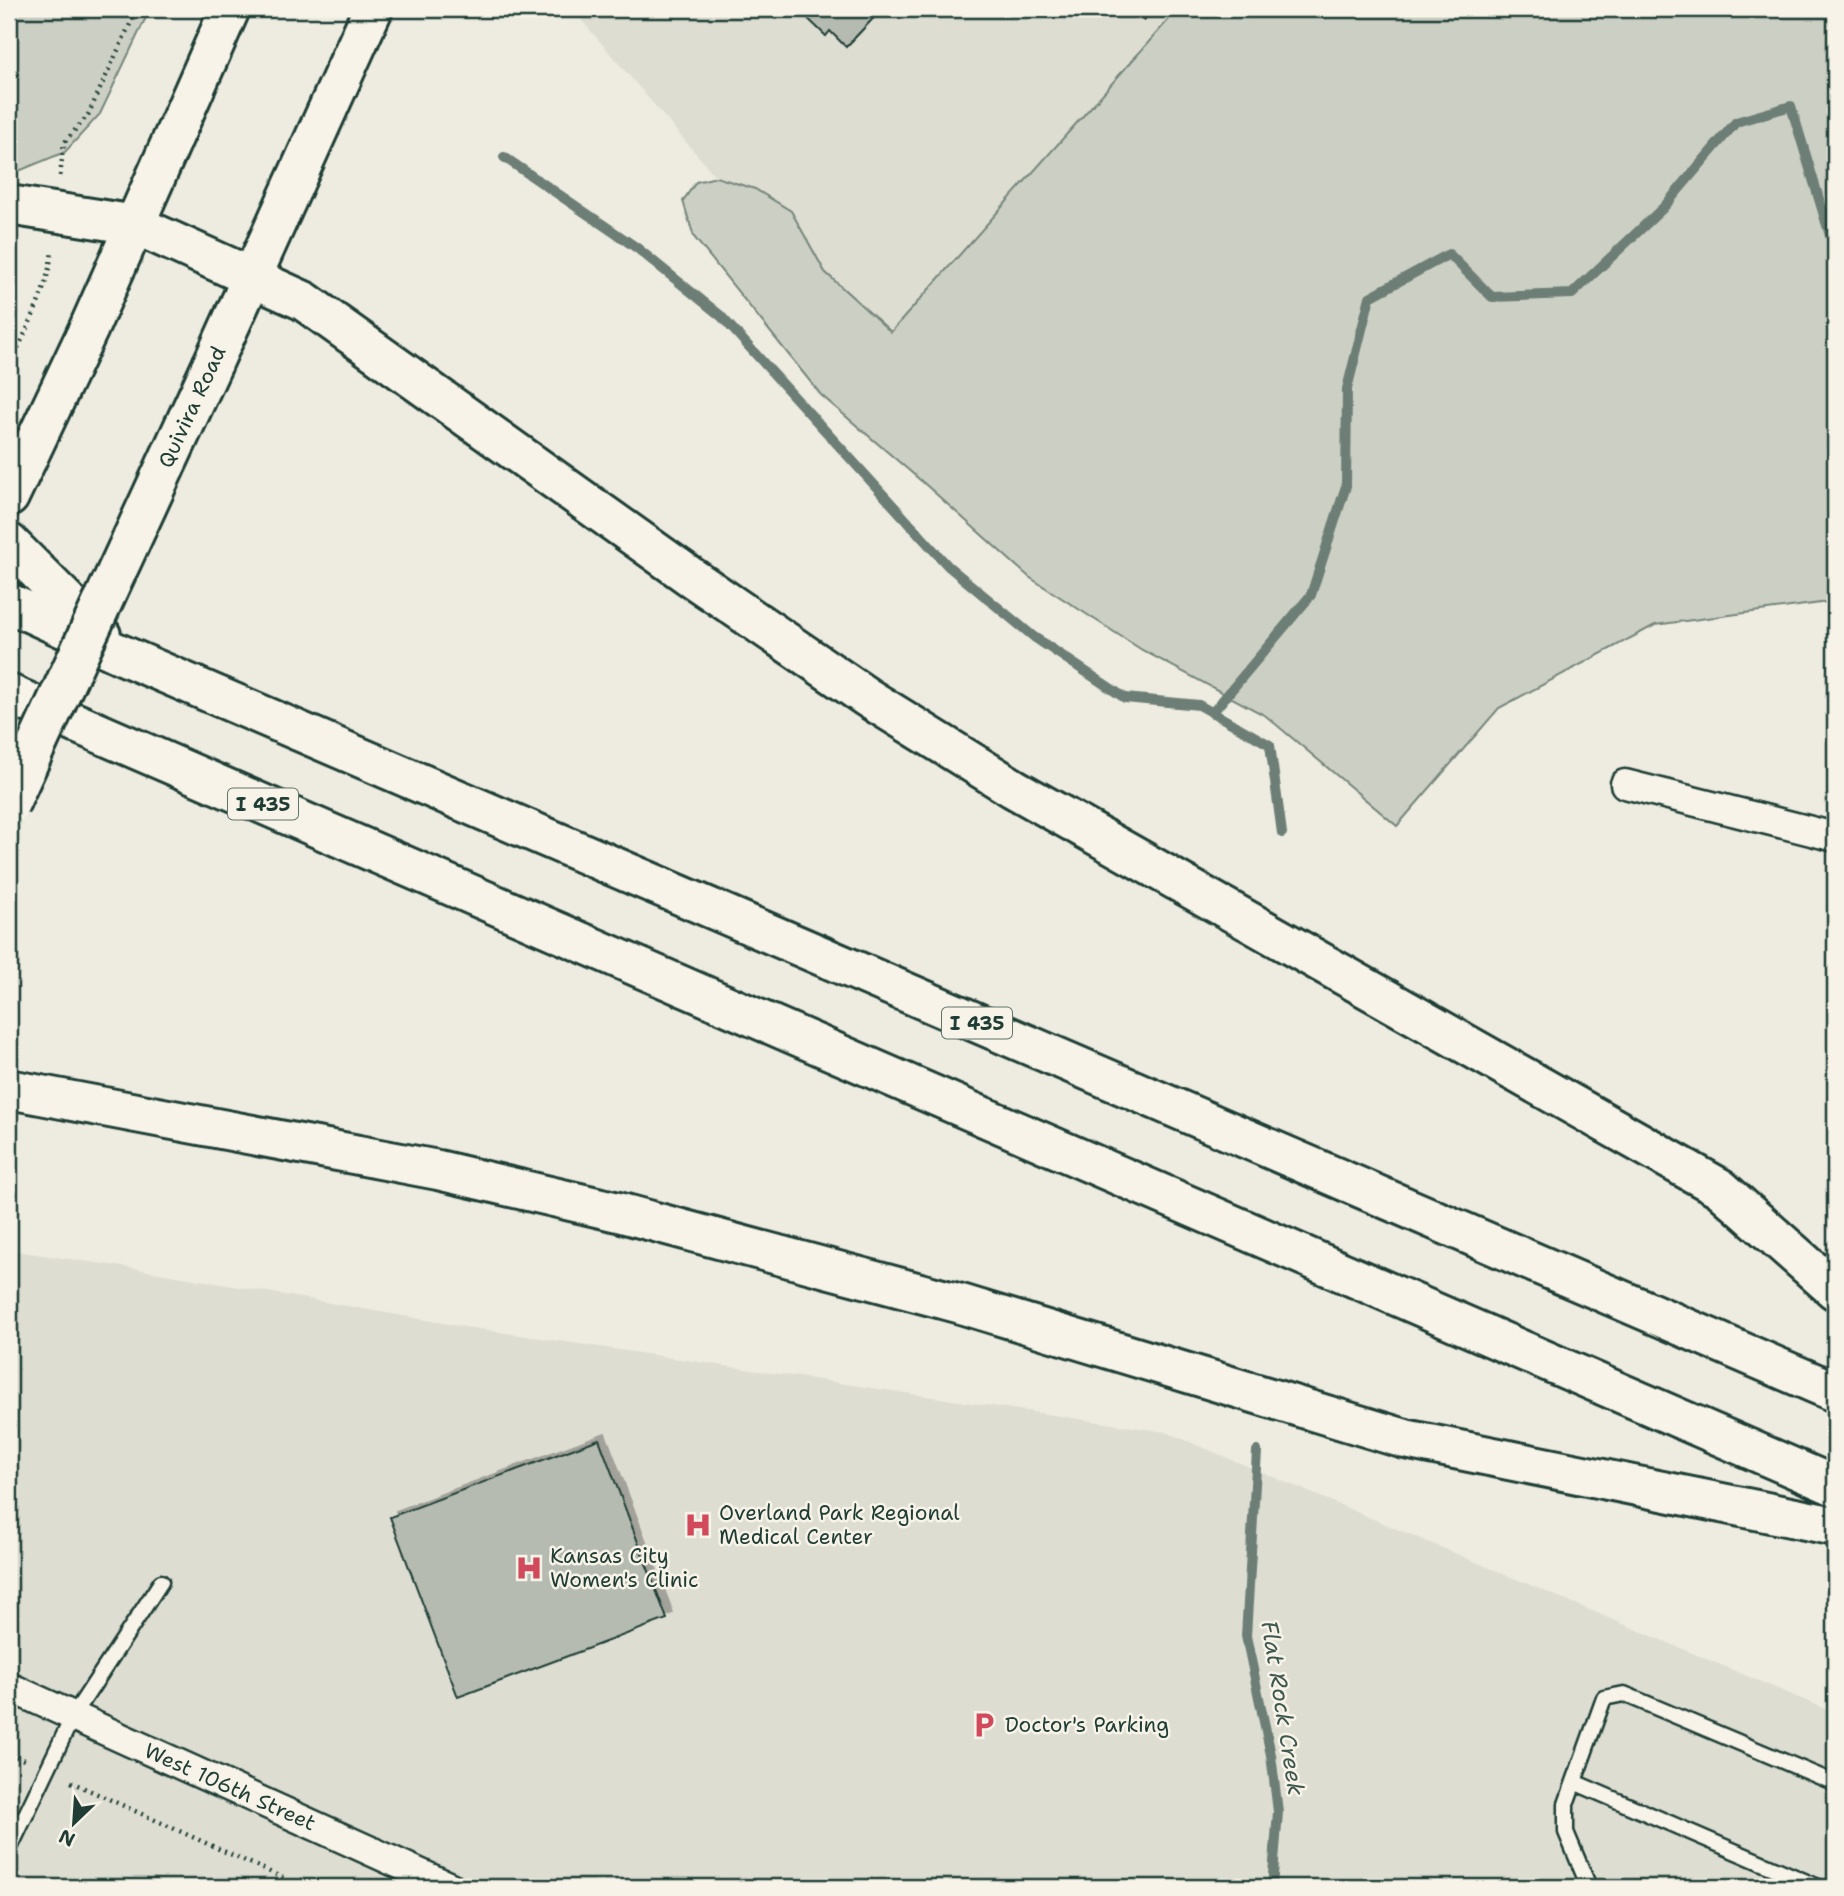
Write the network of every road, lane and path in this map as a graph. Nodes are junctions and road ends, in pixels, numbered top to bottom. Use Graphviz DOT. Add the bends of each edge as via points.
graph roads {
  1 [pos="137,9"];
  2 [pos="230,9"];
  3 [pos="373,9"];
  4 [pos="63,154"];
  5 [pos="9,205"];
  6 [pos="136,225"];
  7 [pos="52,249"];
  8 [pos="250,276"];
  9 [pos="9,368"];
  10 [pos="9,498"];
  11 [pos="9,543"];
  12 [pos="9,603"];
  13 [pos="120,654"];
  14 [pos="9,694"];
  15 [pos="1625,784"];
  16 [pos="9,805"];
  17 [pos="1835,836"];
  18 [pos="9,1089"];
  19 [pos="1835,1290"];
  20 [pos="1835,1392"];
  21 [pos="1835,1486"];
  22 [pos="1835,1527"];
  23 [pos="161,1582"];
  24 [pos="9,1687"];
  25 [pos="73,1716"];
  26 [pos="71,1782"];
  27 [pos="1574,1782"];
  28 [pos="1835,1783"];
  29 [pos="9,1850"];
  30 [pos="303,1887"];
  31 [pos="450,1887"];
  32 [pos="1589,1887"];
  33 [pos="1818,1887"];
  1 -- 4 [label="path" via="88,116 64,143"];
  2 -- 6 [label="main road"];
  3 -- 8 [label="main road, Quivira Road"];
  5 -- 6 [label="main road"];
  6 -- 8 [label="main road"];
  6 -- 10 [label="main road"];
  7 -- 9 [label="path" via="39,302"];
  8 -- 16 [label="main road, Quivira Road, bridge"];
  8 -- 19 [label="main road" via="304,301 691,577 868,698 1013,788 1720,1188"];
  11 -- 13 [label="main road"];
  12 -- 13 [label="main road, I 435"];
  13 -- 20 [label="main road, I 435"];
  14 -- 21 [label="main road, I 435"];
  15 -- 17 [label="street"];
  18 -- 22 [label="main road" via="438,1171 618,1212 961,1304 1405,1439"];
  23 -- 25 [label="lane"];
  24 -- 25 [label="street, West 106th Street"];
  25 -- 29 [label="lane"];
  25 -- 31 [label="street, West 106th Street"];
  26 -- 30 [label="path"];
  27 -- 28 [label="lane" via="1604,1698 1624,1694"];
  27 -- 32 [label="lane" via="1566,1804 1566,1832"];
  27 -- 33 [label="lane"];
}
